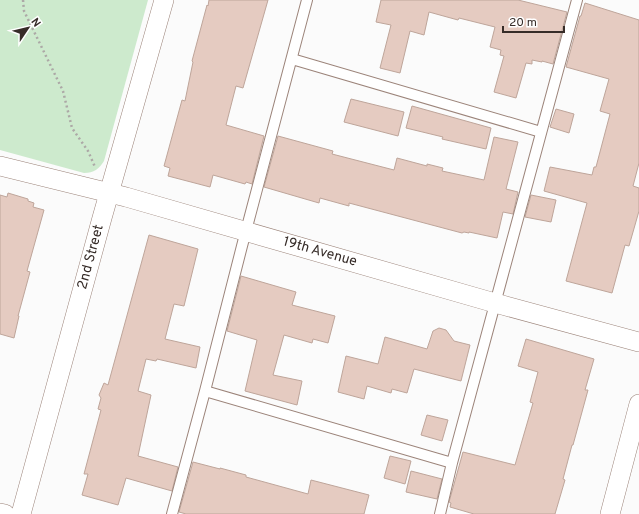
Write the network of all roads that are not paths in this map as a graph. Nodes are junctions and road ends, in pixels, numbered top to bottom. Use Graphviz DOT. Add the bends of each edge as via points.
graph roads {
  1 [pos="164,0"];
  2 [pos="307,0"];
  3 [pos="577,0"];
  4 [pos="292,59"];
  5 [pos="541,132"];
  6 [pos="0,166"];
  7 [pos="110,193"];
  8 [pos="246,232"];
  9 [pos="495,303"];
  10 [pos="639,342"];
  11 [pos="205,391"];
  12 [pos="639,404"];
  13 [pos="452,463"];
  14 [pos="0,513"];
  15 [pos="5,514"];
  16 [pos="21,514"];
  17 [pos="172,514"];
  18 [pos="440,514"];
  19 [pos="610,514"];
  1 -- 7 [label="street, 2nd Street"];
  2 -- 4 [label="lane"];
  3 -- 5 [label="lane"];
  4 -- 5 [label="lane"];
  4 -- 8 [label="lane"];
  5 -- 9 [label="lane"];
  6 -- 7 [label="street, 19th Avenue"];
  7 -- 8 [label="street, 19th Avenue"];
  7 -- 16 [label="street, 2nd Street"];
  8 -- 9 [label="street, 19th Avenue"];
  8 -- 11 [label="lane"];
  9 -- 10 [label="street, 19th Avenue"];
  9 -- 13 [label="lane"];
  11 -- 13 [label="lane"];
  11 -- 17 [label="lane"];
  12 -- 19 [label="street"];
  13 -- 18 [label="lane"];
  14 -- 15 [label="street"];
}
